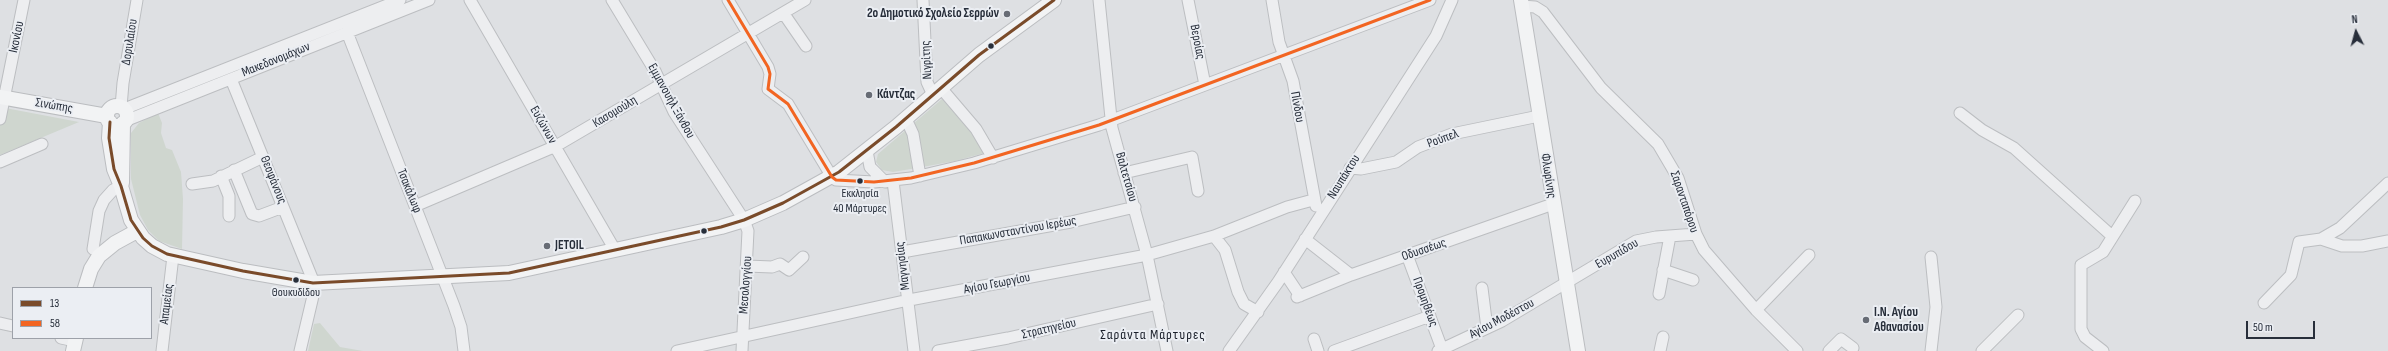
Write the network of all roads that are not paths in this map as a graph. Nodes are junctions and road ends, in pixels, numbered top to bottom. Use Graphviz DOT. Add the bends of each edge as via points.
graph roads {
  1 [pos="24,0"];
  2 [pos="137,0"];
  3 [pos="400,0"];
  4 [pos="428,0"];
  5 [pos="470,0"];
  6 [pos="612,0"];
  7 [pos="728,0"];
  8 [pos="804,0"];
  9 [pos="923,0"];
  10 [pos="1054,0"];
  11 [pos="1099,0"];
  12 [pos="1188,0"];
  13 [pos="1272,0"];
  14 [pos="1430,0"];
  15 [pos="1452,0"];
  16 [pos="1415,3"];
  17 [pos="1522,3"];
  18 [pos="784,14"];
  19 [pos="347,32"];
  20 [pos="748,34"];
  21 [pos="806,46"];
  22 [pos="1283,54"];
  23 [pos="231,79"];
  24 [pos="123,84"];
  25 [pos="661,84"];
  26 [pos="1205,85"];
  27 [pos="937,92"];
  28 [pos="2,97"];
  29 [pos="142,103"];
  30 [pos="1960,113"];
  31 [pos="118,115"];
  32 [pos="1539,116"];
  33 [pos="0,119"];
  34 [pos="906,119"];
  35 [pos="1110,121"];
  36 [pos="42,144"];
  37 [pos="556,146"];
  38 [pos="867,151"];
  39 [pos="263,157"];
  40 [pos="993,158"];
  41 [pos="0,162"];
  42 [pos="1350,168"];
  43 [pos="234,170"];
  44 [pos="1124,173"];
  45 [pos="221,176"];
  46 [pos="920,176"];
  47 [pos="832,177"];
  48 [pos="889,181"];
  49 [pos="2388,183"];
  50 [pos="192,184"];
  51 [pos="121,186"];
  52 [pos="1198,191"];
  53 [pos="1313,200"];
  54 [pos="2135,201"];
  55 [pos="1553,204"];
  56 [pos="415,206"];
  57 [pos="283,207"];
  58 [pos="1134,207"];
  59 [pos="1322,213"];
  60 [pos="229,216"];
  61 [pos="744,220"];
  62 [pos="137,231"];
  63 [pos="1696,234"];
  64 [pos="1214,236"];
  65 [pos="1670,236"];
  66 [pos="2112,236"];
  67 [pos="1306,239"];
  68 [pos="2321,240"];
  69 [pos="2388,241"];
  70 [pos="93,249"];
  71 [pos="615,250"];
  72 [pos="902,252"];
  73 [pos="1147,254"];
  74 [pos="1407,255"];
  75 [pos="1809,255"];
  76 [pos="173,256"];
  77 [pos="1931,256"];
  78 [pos="803,257"];
  79 [pos="747,266"];
  80 [pos="1663,270"];
  81 [pos="1284,272"];
  82 [pos="1351,275"];
  83 [pos="444,278"];
  84 [pos="1693,280"];
  85 [pos="313,283"];
  86 [pos="1566,284"];
  87 [pos="85,287"];
  88 [pos="1482,288"];
  89 [pos="1659,294"];
  90 [pos="908,300"];
  91 [pos="2264,303"];
  92 [pos="1158,304"];
  93 [pos="1756,310"];
  94 [pos="1258,312"];
  95 [pos="2018,315"];
  96 [pos="1430,316"];
  97 [pos="0,323"];
  98 [pos="12,326"];
  99 [pos="1487,328"];
  100 [pos="743,336"];
  101 [pos="1663,337"];
  102 [pos="64,339"];
  103 [pos="1314,339"];
  104 [pos="75,343"];
  105 [pos="1853,348"];
  106 [pos="1440,350"];
  107 [pos="162,351"];
  108 [pos="300,351"];
  109 [pos="464,351"];
  110 [pos="677,351"];
  111 [pos="742,351"];
  112 [pos="914,351"];
  113 [pos="938,351"];
  114 [pos="1167,351"];
  115 [pos="1229,351"];
  116 [pos="1318,351"];
  117 [pos="1334,351"];
  118 [pos="1578,351"];
  119 [pos="1660,351"];
  120 [pos="1797,351"];
  121 [pos="1829,351"];
  122 [pos="1932,351"];
  123 [pos="1982,351"];
  124 [pos="2103,351"];
  1 -- 28 [label="street, Ικονίου"];
  2 -- 24 [label="street, Δορυλαίου"];
  3 -- 29 [label="street, Μακεδονομάχων"];
  4 -- 19 [label="street, Μακεδονομάχων"];
  5 -- 37 [label="street, Ευζώνων"];
  6 -- 25 [label="street, Εμμανουήλ Ξάνθου"];
  7 -- 20 [label="street"];
  8 -- 18 [label="street, Κασομούλη"];
  9 -- 27 [label="street, Νιγρίτης" via="927,82"];
  10 -- 27 [label="main road" via="979,55"];
  11 -- 35 [label="street, Βαλτετσίου"];
  12 -- 26 [label="street, Βεροίας"];
  13 -- 22 [label="street, Πίνδου"];
  14 -- 16 [label="street"];
  15 -- 42 [label="street, Ναυπάκτου" via="1436,36"];
  16 -- 22 [label="street"];
  17 -- 32 [label="main road, Φλωρίνης"];
  17 -- 63 [label="street, Σαρανταπόρου" via="1543,12 1601,88 1658,144 1681,185"];
  18 -- 20 [label="street, Κασομούλη"];
  18 -- 21 [label="street"];
  19 -- 23 [label="street, Μακεδονομάχων"];
  19 -- 56 [label="street, Τσακάλωφ"];
  20 -- 25 [label="street, Κασομούλη"];
  20 -- 47 [label="street" via="770,71 768,89 788,104"];
  22 -- 26 [label="street"];
  22 -- 53 [label="street, Πίνδου" via="1293,81"];
  23 -- 31 [label="street, Μακεδονομάχων"];
  23 -- 39 [label="street, Θεοφάνους"];
  24 -- 29 [label="street" via="131,98"];
  24 -- 31 [label="street, Δορυλαίου"];
  25 -- 37 [label="street, Κασομούλη"];
  25 -- 61 [label="street, Εμμανουήλ Ξάνθου" via="674,112"];
  26 -- 35 [label="street"];
  27 -- 34 [label="main road"];
  27 -- 40 [label="street" via="976,129"];
  28 -- 31 [label="main road, Σινώπης"];
  28 -- 33 [label="street, Ικονίου"];
  29 -- 31 [label="street, Μακεδονομάχων"];
  30 -- 66 [label="street" via="1978,128 2014,148"];
  31 -- 51 [label="main road" via="113,163"];
  32 -- 42 [label="street, Ρούπελ" via="1452,134 1418,147 1396,162"];
  32 -- 55 [label="main road, Φλωρίνης"];
  34 -- 38 [label="main road"];
  34 -- 46 [label="street" via="913,134"];
  35 -- 40 [label="street"];
  35 -- 44 [label="street, Βαλτετσίου"];
  36 -- 41 [label="street"];
  37 -- 56 [label="street, Κασομούλη"];
  37 -- 71 [label="street, Ευζώνων"];
  38 -- 47 [label="main road"];
  38 -- 48 [label="street" via="870,167"];
  39 -- 43 [label="street"];
  39 -- 57 [label="street, Θεοφάνους"];
  40 -- 46 [label="street"];
  42 -- 59 [label="street, Ναυπάκτου"];
  43 -- 45 [label="street"];
  43 -- 57 [label="street" via="252,214 259,216"];
  44 -- 52 [label="street" via="1192,157"];
  44 -- 58 [label="street, Βαλτετσίου"];
  45 -- 50 [label="street" via="213,181"];
  45 -- 60 [label="street" via="229,196"];
  46 -- 48 [label="street"];
  47 -- 48 [label="street" via="836,180"];
  47 -- 61 [label="main road"];
  48 -- 72 [label="street, Μαγνησίας"];
  49 -- 68 [label="street" via="2340,228"];
  51 -- 62 [label="main road"];
  51 -- 70 [label="street" via="104,200 99,211"];
  53 -- 59 [label="street, Πίνδου"];
  53 -- 64 [label="street, Αγίου Γεωργίου" via="1287,207"];
  54 -- 66 [label="street"];
  55 -- 74 [label="street, Οδυσσέως"];
  55 -- 86 [label="main road, Φλωρίνης"];
  56 -- 83 [label="street, Τσακάλωφ"];
  57 -- 85 [label="street, Θεοφάνους"];
  58 -- 72 [label="street, Παπακωνσταντίνου Ιερέως" via="1064,223"];
  58 -- 73 [label="street, Βαλτετσίου"];
  59 -- 67 [label="street, Ναυπάκτου"];
  61 -- 71 [label="main road"];
  61 -- 79 [label="street, Μεσολογγίου" via="749,234"];
  62 -- 76 [label="main road" via="152,246"];
  62 -- 87 [label="main road" via="105,251 93,264"];
  63 -- 65 [label="street, Ευρυπίδου"];
  63 -- 93 [label="street, Σαρανταπόρου" via="1709,257"];
  64 -- 73 [label="street, Αγίου Γεωργίου"];
  64 -- 94 [label="street" via="1225,250 1244,304"];
  65 -- 80 [label="street"];
  65 -- 86 [label="street, Ευρυπίδου" via="1636,241"];
  66 -- 124 [label="street" via="2100,255 2082,264 2081,272 2081,329 2085,337"];
  67 -- 81 [label="street, Ναυπάκτου"];
  67 -- 82 [label="street"];
  68 -- 69 [label="street" via="2342,246"];
  68 -- 91 [label="street" via="2299,242 2291,275"];
  71 -- 83 [label="main road" via="520,272"];
  72 -- 90 [label="street, Μαγνησίας"];
  73 -- 90 [label="street, Αγίου Γεωργίου"];
  73 -- 92 [label="street, Βαλτετσίου"];
  74 -- 82 [label="street, Οδυσσέως"];
  74 -- 96 [label="street, Προμηθέως"];
  75 -- 93 [label="street"];
  76 -- 85 [label="main road"];
  76 -- 107 [label="street, Απαμείας"];
  77 -- 122 [label="street" via="1936,307"];
  78 -- 79 [label="street" via="789,270 780,264 772,267"];
  79 -- 100 [label="street, Μεσολογγίου"];
  80 -- 84 [label="street"];
  80 -- 89 [label="street"];
  81 -- 82 [label="street, Οδυσσέως" via="1298,297"];
  81 -- 94 [label="street, Ναυπάκτου"];
  83 -- 85 [label="main road"];
  83 -- 109 [label="street, Τσακάλωφ" via="461,327"];
  85 -- 108 [label="street" via="313,296"];
  86 -- 99 [label="street, Αγίου Μοδέστου"];
  86 -- 118 [label="main road, Φλωρίνης"];
  88 -- 99 [label="street"];
  90 -- 100 [label="street, Αγίου Γεωργίου"];
  90 -- 112 [label="street, Μαγνησίας"];
  92 -- 113 [label="street, Στρατηγείου"];
  92 -- 114 [label="street, Βαλτετσίου"];
  93 -- 120 [label="street, Σαρανταπόρου"];
  94 -- 115 [label="street, Ναυπάκτου"];
  95 -- 123 [label="street"];
  96 -- 106 [label="street, Προμηθέως"];
  96 -- 117 [label="street"];
  97 -- 98 [label="street"];
  99 -- 106 [label="street, Αγίου Μοδέστου"];
  100 -- 110 [label="street, Αγίου Γεωργίου"];
  100 -- 111 [label="street, Μεσολογγίου"];
  101 -- 119 [label="street"];
  102 -- 104 [label="street"];
  103 -- 116 [label="street"];
  105 -- 121 [label="street" via="1841,340"];
}
